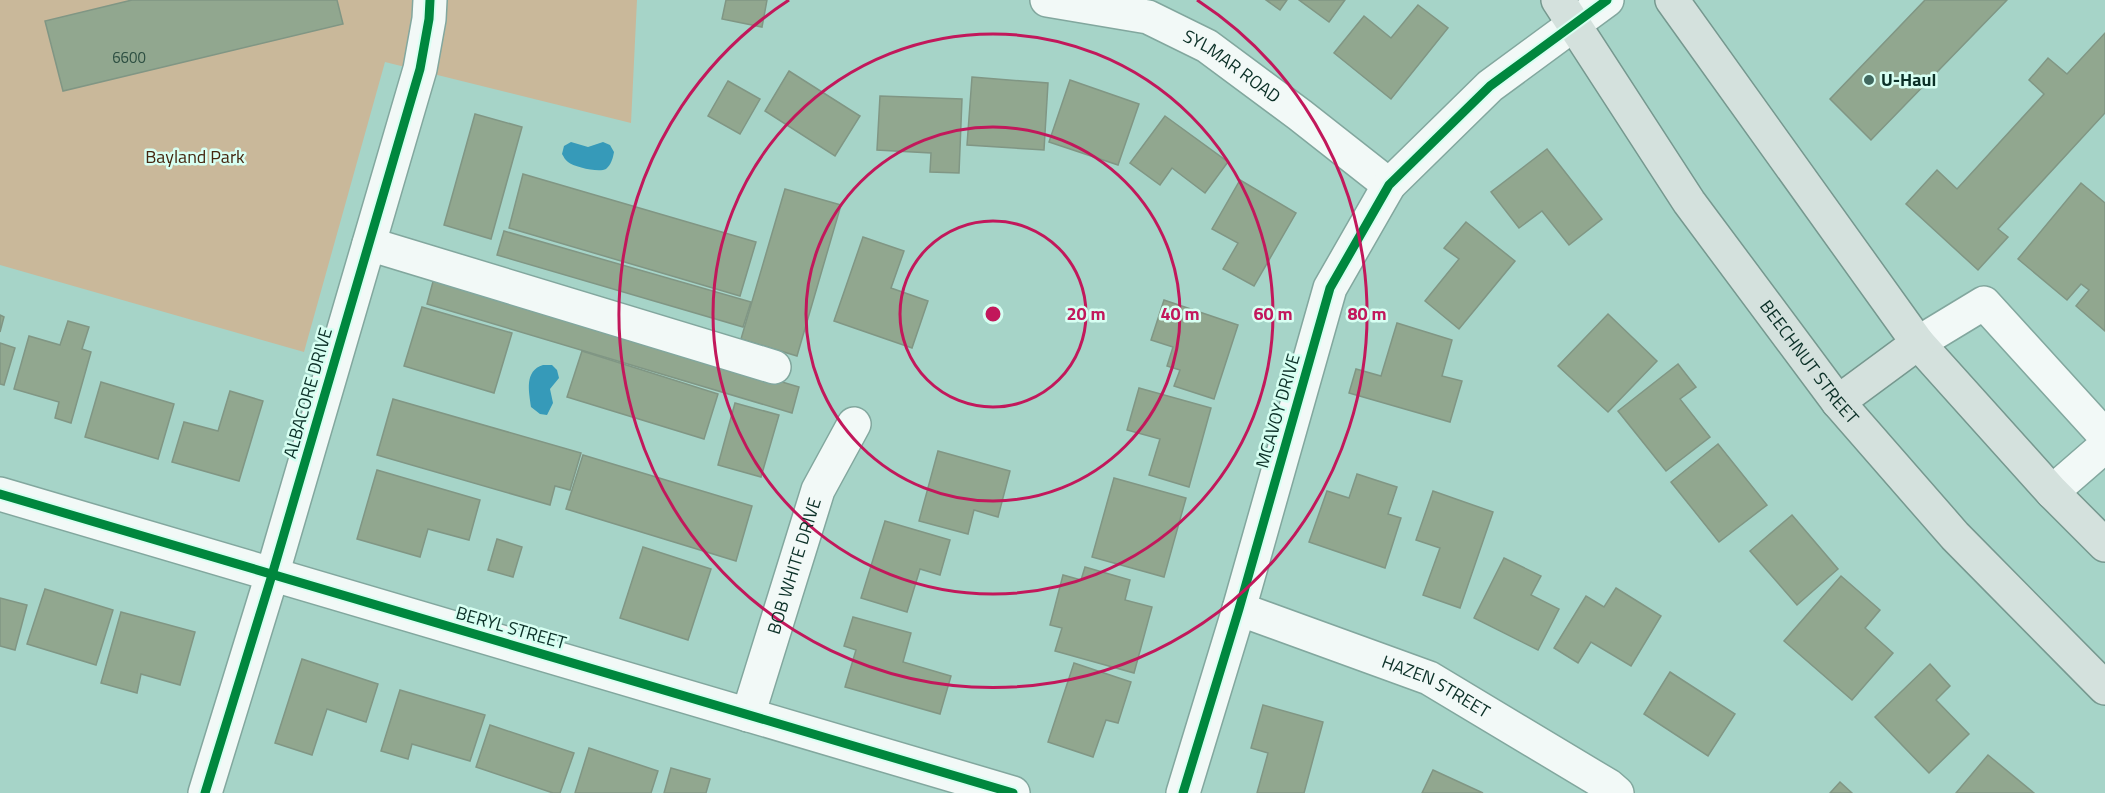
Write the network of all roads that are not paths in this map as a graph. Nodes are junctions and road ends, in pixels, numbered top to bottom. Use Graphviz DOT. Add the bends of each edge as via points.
graph roads {
  1 [pos="430,0"];
  2 [pos="1047,0"];
  3 [pos="1607,0"];
  4 [pos="1672,0"];
  5 [pos="1566,12"];
  6 [pos="1389,185"];
  7 [pos="369,244"];
  8 [pos="1918,343"];
  9 [pos="774,367"];
  10 [pos="1838,402"];
  11 [pos="854,424"];
  12 [pos="2105,436"];
  13 [pos="2105,446"];
  14 [pos="2052,492"];
  15 [pos="0,494"];
  16 [pos="2105,545"];
  17 [pos="272,575"];
  18 [pos="1239,609"];
  19 [pos="2105,688"];
  20 [pos="748,715"];
  21 [pos="206,793"];
  22 [pos="1013,793"];
  23 [pos="1183,793"];
  24 [pos="1617,793"];
  1 -- 7 [label="street, ALBACORE DRIVE" via="420,69"];
  2 -- 6 [label="street, SYLMAR ROAD" via="1148,17 1207,46"];
  3 -- 5 [label="street, MCAVOY DRIVE"];
  4 -- 8 [label="main road"];
  5 -- 6 [label="street, MCAVOY DRIVE"];
  5 -- 10 [label="main road, BEECHNUT STREET" via="1689,202"];
  6 -- 18 [label="street, MCAVOY DRIVE" via="1330,288"];
  7 -- 9 [label="street"];
  7 -- 17 [label="street, ALBACORE DRIVE"];
  8 -- 10 [label="main road"];
  8 -- 12 [label="street" via="1984,303"];
  8 -- 14 [label="main road"];
  10 -- 19 [label="main road, BEECHNUT STREET" via="1955,536"];
  11 -- 20 [label="street, BOB WHITE DRIVE" via="818,490"];
  13 -- 14 [label="street"];
  14 -- 16 [label="main road"];
  15 -- 17 [label="street, BERYL STREET"];
  17 -- 20 [label="street, BERYL STREET"];
  17 -- 21 [label="street, ALBACORE DRIVE"];
  18 -- 23 [label="street, MCAVOY DRIVE"];
  18 -- 24 [label="street, HAZEN STREET" via="1429,678"];
  20 -- 22 [label="street, BERYL STREET"];
}
